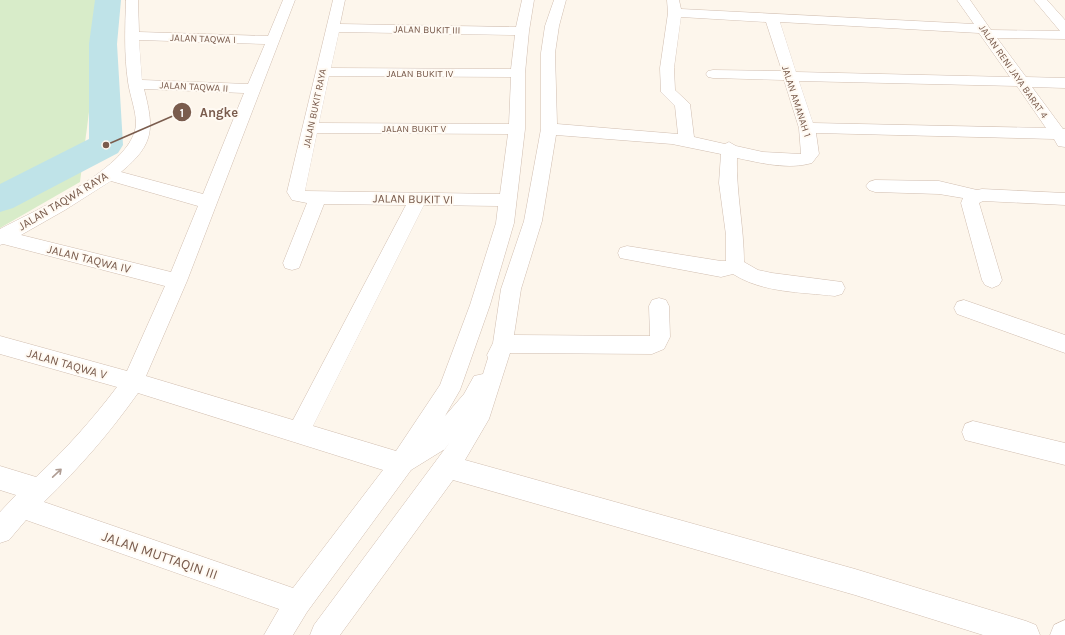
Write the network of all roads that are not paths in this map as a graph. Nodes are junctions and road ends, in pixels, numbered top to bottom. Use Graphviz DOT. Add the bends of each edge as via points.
graph roads {
  1 [pos="132,0"];
  2 [pos="289,0"];
  3 [pos="338,0"];
  4 [pos="528,0"];
  5 [pos="560,0"];
  6 [pos="963,0"];
  7 [pos="1040,0"];
  8 [pos="674,7"];
  9 [pos="772,19"];
  10 [pos="332,28"];
  11 [pos="1065,28"];
  12 [pos="522,31"];
  13 [pos="986,31"];
  14 [pos="1065,35"];
  15 [pos="132,36"];
  16 [pos="273,40"];
  17 [pos="322,72"];
  18 [pos="518,73"];
  19 [pos="713,74"];
  20 [pos="789,77"];
  21 [pos="1021,82"];
  22 [pos="1065,83"];
  23 [pos="135,84"];
  24 [pos="254,89"];
  25 [pos="310,128"];
  26 [pos="806,128"];
  27 [pos="517,129"];
  28 [pos="549,129"];
  29 [pos="1063,137"];
  30 [pos="687,141"];
  31 [pos="729,148"];
  32 [pos="109,175"];
  33 [pos="875,186"];
  34 [pos="975,196"];
  35 [pos="318,198"];
  36 [pos="418,199"];
  37 [pos="1065,199"];
  38 [pos="508,200"];
  39 [pos="207,202"];
  40 [pos="1,237"];
  41 [pos="627,253"];
  42 [pos="292,263"];
  43 [pos="734,266"];
  44 [pos="177,280"];
  45 [pos="992,280"];
  46 [pos="836,288"];
  47 [pos="659,306"];
  48 [pos="964,308"];
  49 [pos="503,344"];
  50 [pos="1065,344"];
  51 [pos="0,345"];
  52 [pos="133,382"];
  53 [pos="299,432"];
  54 [pos="973,432"];
  55 [pos="1065,454"];
  56 [pos="401,464"];
  57 [pos="448,467"];
  58 [pos="0,478"];
  59 [pos="30,498"];
  60 [pos="0,531"];
  61 [pos="298,603"];
  62 [pos="278,635"];
  63 [pos="324,635"];
  64 [pos="1026,635"];
  1 -- 15 [label="street, JALAN TAQWA RAYA"];
  2 -- 16 [label="street"];
  3 -- 10 [label="street, JALAN BUKIT RAYA"];
  4 -- 12 [label="street"];
  5 -- 28 [label="street" via="552,26 548,53"];
  6 -- 13 [label="street, JALAN RENI JAYA BARAT 4"];
  7 -- 11 [label="street"];
  8 -- 9 [label="street"];
  8 -- 30 [label="street" via="668,92 682,104"];
  9 -- 13 [label="street"];
  9 -- 20 [label="street, JALAN AMANAH 1"];
  10 -- 12 [label="street, JALAN BUKIT III"];
  10 -- 17 [label="street, JALAN BUKIT RAYA"];
  12 -- 18 [label="street"];
  13 -- 14 [label="street"];
  13 -- 21 [label="street, JALAN RENI JAYA BARAT 4"];
  15 -- 16 [label="street, JALAN TAQWA I"];
  15 -- 23 [label="street, JALAN TAQWA RAYA"];
  16 -- 24 [label="street"];
  17 -- 18 [label="street, JALAN BUKIT IV"];
  17 -- 25 [label="street, JALAN BUKIT RAYA"];
  18 -- 27 [label="street"];
  19 -- 20 [label="street"];
  20 -- 21 [label="street"];
  20 -- 26 [label="street, JALAN AMANAH 1"];
  21 -- 22 [label="street"];
  21 -- 29 [label="street, JALAN RENI JAYA BARAT 4"];
  23 -- 24 [label="street, JALAN TAQWA II"];
  23 -- 32 [label="street, JALAN TAQWA RAYA" via="141,104 143,131 138,143 125,160"];
  24 -- 39 [label="street"];
  25 -- 27 [label="street, JALAN BUKIT V"];
  25 -- 35 [label="street, JALAN BUKIT RAYA" via="296,192 298,196"];
  26 -- 29 [label="street"];
  26 -- 31 [label="street, JALAN AMANAH 1" via="811,154 806,159 761,157"];
  27 -- 38 [label="street"];
  28 -- 30 [label="street, JALAN AMANAH 1"];
  28 -- 49 [label="street" via="533,221 511,290"];
  30 -- 31 [label="street, JALAN AMANAH 1"];
  31 -- 43 [label="street" via="728,183 735,235"];
  32 -- 39 [label="street"];
  32 -- 40 [label="street, JALAN TAQWA RAYA"];
  33 -- 34 [label="street" via="946,189 965,191"];
  34 -- 37 [label="street"];
  34 -- 45 [label="street" via="970,203"];
  35 -- 36 [label="street, JALAN BUKIT VI"];
  35 -- 42 [label="street"];
  36 -- 38 [label="street, JALAN BUKIT VI"];
  36 -- 53 [label="street"];
  38 -- 56 [label="street" via="505,223 494,261 449,390"];
  39 -- 44 [label="street"];
  40 -- 44 [label="street, JALAN TAQWA IV"];
  41 -- 43 [label="street" via="721,269"];
  43 -- 46 [label="street" via="753,277"];
  44 -- 52 [label="street"];
  47 -- 49 [label="street" via="660,337 652,346"];
  48 -- 50 [label="street"];
  49 -- 56 [label="street" via="472,401 437,441"];
  49 -- 57 [label="street" via="478,419"];
  51 -- 52 [label="street, JALAN TAQWA V"];
  52 -- 53 [label="street, JALAN TAQWA V"];
  59 -- 52 [label="street, one-way" via="78,452 105,421"];
  53 -- 56 [label="street, JALAN TAQWA V"];
  54 -- 55 [label="street"];
  56 -- 61 [label="street"];
  57 -- 63 [label="street"];
  57 -- 64 [label="street" via="855,582"];
  58 -- 59 [label="street, JALAN MUTTAQIN III"];
  59 -- 60 [label="street"];
  59 -- 61 [label="street, JALAN MUTTAQIN III"];
  61 -- 62 [label="street"];
}
